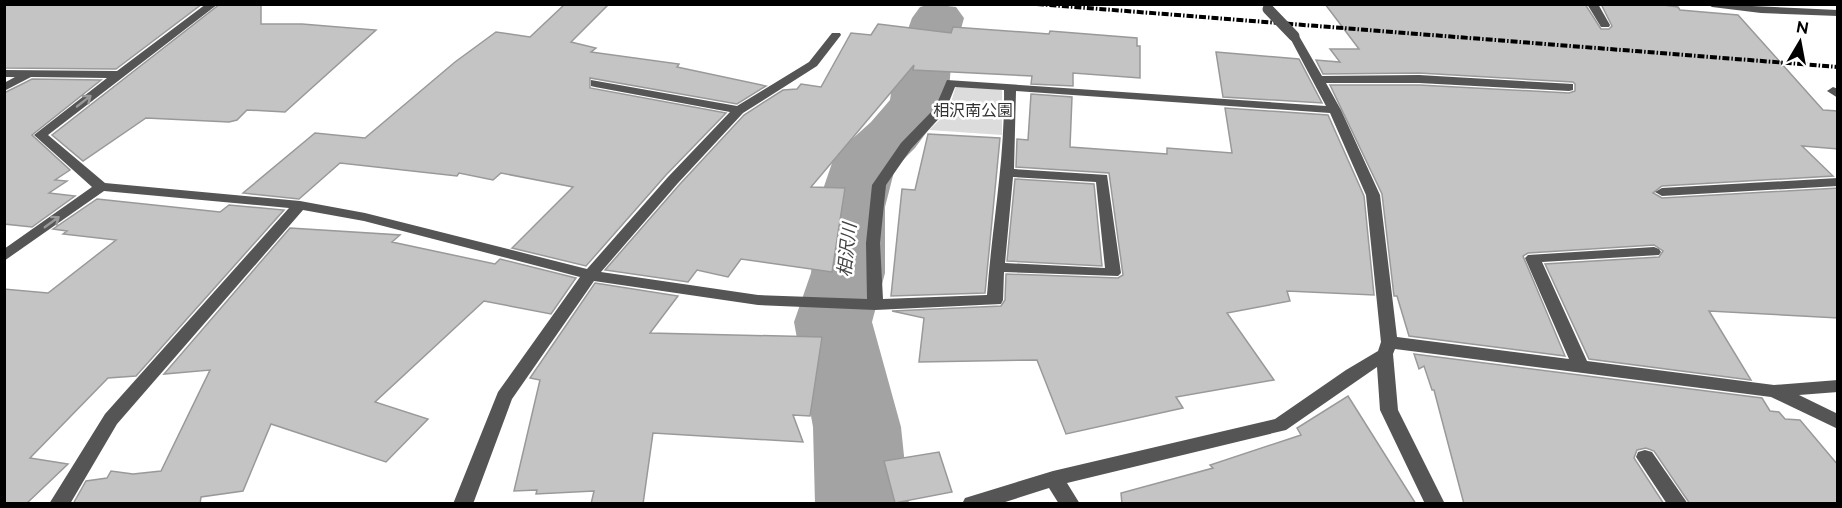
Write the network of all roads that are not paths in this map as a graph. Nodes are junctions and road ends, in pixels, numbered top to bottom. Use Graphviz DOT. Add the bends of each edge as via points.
graph roads {
  1 [pos="213,4"];
  2 [pos="1592,4"];
  3 [pos="1712,4"];
  4 [pos="1266,7"];
  5 [pos="1757,8"];
  6 [pos="1838,13"];
  7 [pos="1605,25"];
  8 [pos="836,35"];
  9 [pos="4,73"];
  10 [pos="28,74"];
  11 [pos="118,75"];
  12 [pos="1318,80"];
  13 [pos="595,83"];
  14 [pos="1010,87"];
  15 [pos="1569,87"];
  16 [pos="4,88"];
  17 [pos="739,110"];
  18 [pos="1335,110"];
  19 [pos="1005,173"];
  20 [pos="1838,182"];
  21 [pos="101,187"];
  22 [pos="1662,192"];
  23 [pos="300,205"];
  24 [pos="1654,252"];
  25 [pos="4,256"];
  26 [pos="996,267"];
  27 [pos="590,275"];
  28 [pos="875,305"];
  29 [pos="1387,348"];
  30 [pos="1581,367"];
  31 [pos="1838,386"];
  32 [pos="1774,391"];
  33 [pos="1838,422"];
  34 [pos="1645,457"];
  35 [pos="1053,479"];
  36 [pos="59,504"];
  37 [pos="463,504"];
  38 [pos="972,504"];
  39 [pos="1070,504"];
  40 [pos="1435,504"];
  41 [pos="1678,504"];
  1 -- 11 [label="street"];
  2 -- 7 [label="street"];
  3 -- 5 [label="street"];
  4 -- 12 [label="street, bridge" via="1294,36"];
  5 -- 6 [label="street"];
  8 -- 17 [label="street" via="813,64"];
  9 -- 10 [label="street"];
  10 -- 11 [label="street"];
  10 -- 16 [label="street"];
  21 -- 11 [label="street, one-way" via="40,135"];
  12 -- 15 [label="street" via="1419,79"];
  12 -- 18 [label="street"];
  13 -- 17 [label="street"];
  14 -- 18 [label="street"];
  14 -- 19 [label="street" via="1012,124"];
  14 -- 28 [label="street" via="951,82 941,109 906,146 879,185 873,243"];
  17 -- 27 [label="street"];
  18 -- 29 [label="street" via="1374,195"];
  19 -- 26 [label="street"];
  19 -- 26 [label="street" via="1102,178 1113,273"];
  20 -- 22 [label="street"];
  21 -- 23 [label="street"];
  25 -- 21 [label="street, one-way"];
  23 -- 27 [label="street" via="366,217"];
  23 -- 36 [label="street" via="111,419"];
  24 -- 30 [label="street" via="1533,258"];
  26 -- 28 [label="street" via="995,300"];
  27 -- 28 [label="street" via="758,300"];
  27 -- 37 [label="street" via="504,397"];
  29 -- 30 [label="street"];
  29 -- 35 [label="street" via="1280,425"];
  29 -- 40 [label="street" via="1389,410"];
  30 -- 32 [label="street"];
  31 -- 32 [label="street"];
  32 -- 33 [label="street"];
  34 -- 41 [label="street"];
  35 -- 38 [label="street"];
  35 -- 39 [label="street"];
}
